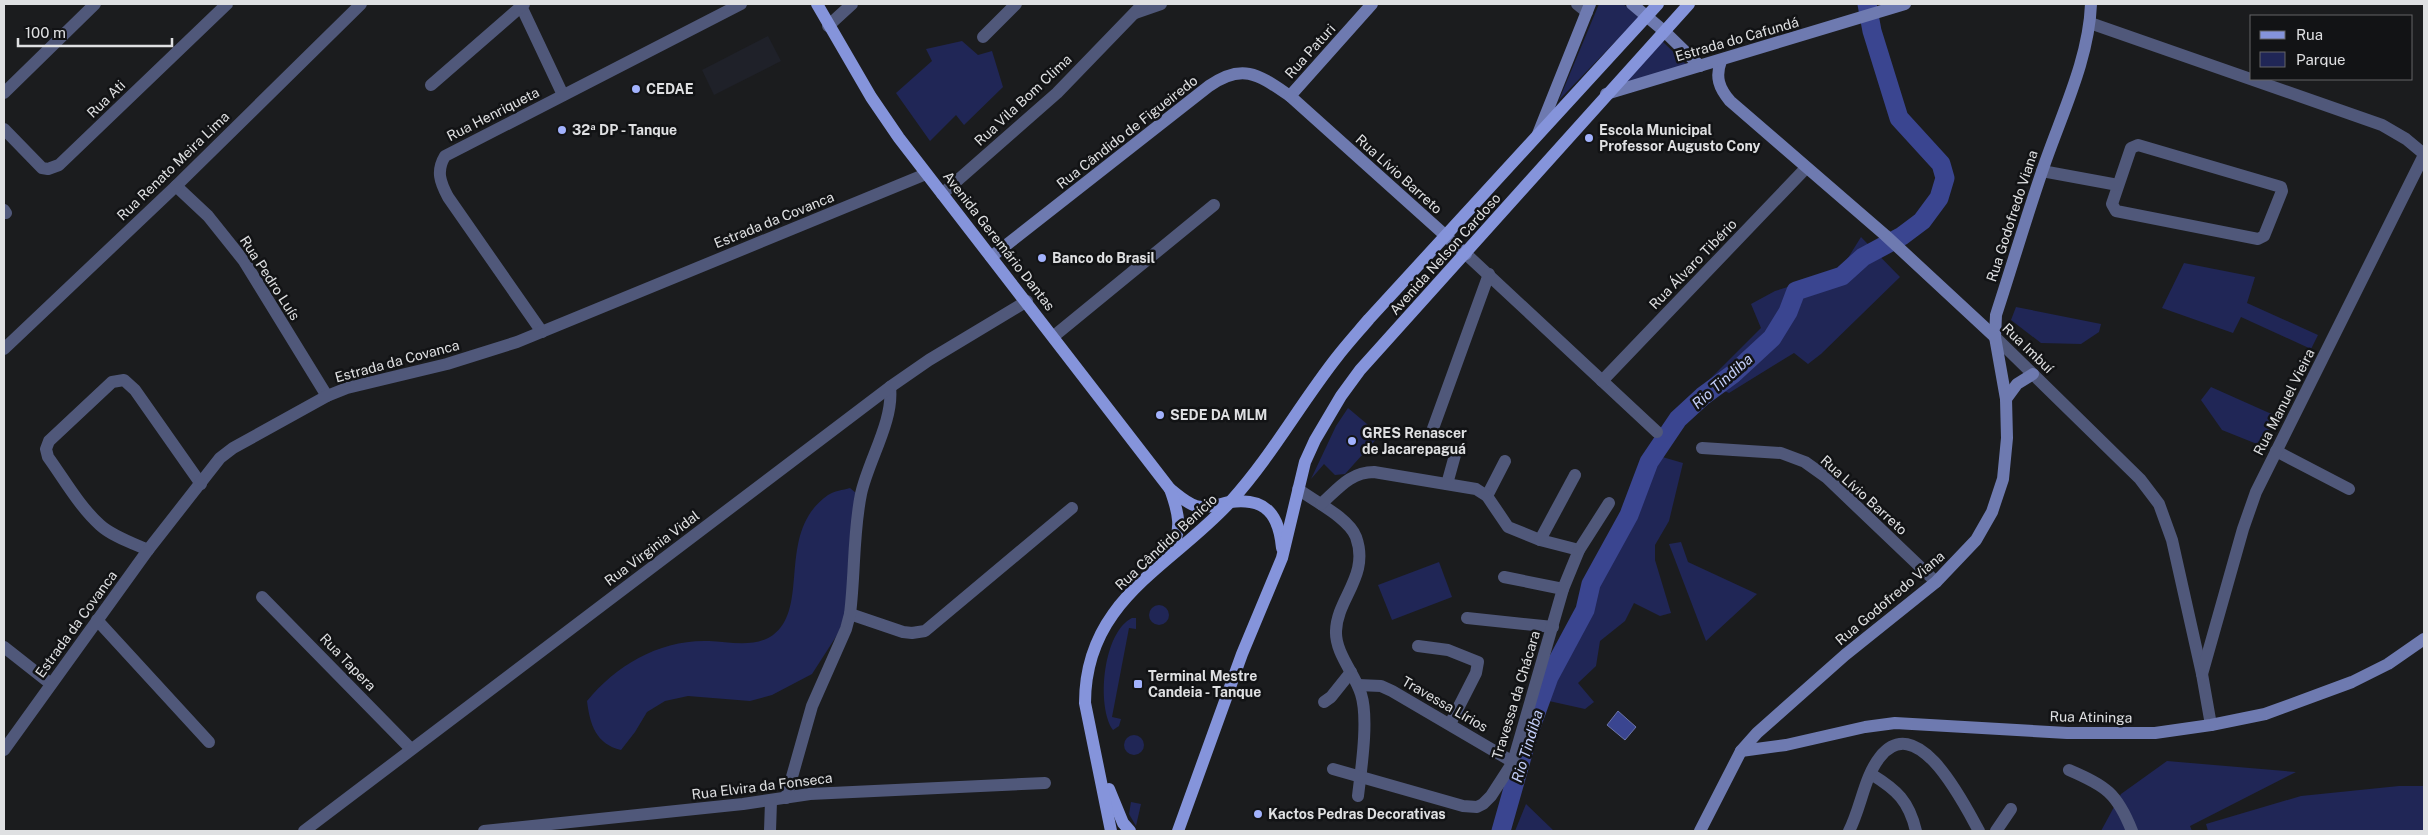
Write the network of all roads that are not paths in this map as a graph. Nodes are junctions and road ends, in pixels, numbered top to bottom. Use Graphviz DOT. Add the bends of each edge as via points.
graph roads {
  1 [pos="95,4"];
  2 [pos="227,4"];
  3 [pos="361,4"];
  4 [pos="741,4"];
  5 [pos="817,4"];
  6 [pos="852,4"];
  7 [pos="1016,4"];
  8 [pos="1143,4"];
  9 [pos="1161,4"];
  10 [pos="1372,4"];
  11 [pos="1632,4"];
  12 [pos="1658,4"];
  13 [pos="1689,4"];
  14 [pos="1905,4"];
  15 [pos="2091,4"];
  16 [pos="522,5"];
  17 [pos="1585,7"];
  18 [pos="1134,14"];
  19 [pos="1646,16"];
  20 [pos="2090,23"];
  21 [pos="828,26"];
  22 [pos="1664,31"];
  23 [pos="983,37"];
  24 [pos="1722,61"];
  25 [pos="1700,66"];
  26 [pos="2250,79"];
  27 [pos="2253,80"];
  28 [pos="431,85"];
  29 [pos="4,93"];
  30 [pos="563,94"];
  31 [pos="1606,94"];
  32 [pos="1290,96"];
  33 [pos="4,129"];
  34 [pos="1537,136"];
  35 [pos="2424,155"];
  36 [pos="1806,168"];
  37 [pos="2042,171"];
  38 [pos="926,174"];
  39 [pos="2118,185"];
  40 [pos="176,186"];
  41 [pos="942,194"];
  42 [pos="1214,205"];
  43 [pos="1446,237"];
  44 [pos="1466,254"];
  45 [pos="992,257"];
  46 [pos="1489,274"];
  47 [pos="1027,301"];
  48 [pos="542,332"];
  49 [pos="1054,336"];
  50 [pos="1995,337"];
  51 [pos="4,348"];
  52 [pos="2033,374"];
  53 [pos="1602,381"];
  54 [pos="890,387"];
  55 [pos="327,396"];
  56 [pos="2006,399"];
  57 [pos="1657,432"];
  58 [pos="1431,434"];
  59 [pos="1702,448"];
  60 [pos="2276,451"];
  61 [pos="1455,455"];
  62 [pos="1505,461"];
  63 [pos="1575,475"];
  64 [pos="201,484"];
  65 [pos="1447,484"];
  66 [pos="1170,489"];
  67 [pos="1298,489"];
  68 [pos="2349,489"];
  69 [pos="1487,496"];
  70 [pos="1231,502"];
  71 [pos="1608,503"];
  72 [pos="1321,504"];
  73 [pos="1072,508"];
  74 [pos="1540,540"];
  75 [pos="148,550"];
  76 [pos="1579,550"];
  77 [pos="1282,558"];
  78 [pos="1162,562"];
  79 [pos="1504,577"];
  80 [pos="1936,582"];
  81 [pos="1563,589"];
  82 [pos="262,597"];
  83 [pos="850,614"];
  84 [pos="1467,618"];
  85 [pos="97,620"];
  86 [pos="1553,627"];
  87 [pos="2424,639"];
  88 [pos="4,646"];
  89 [pos="1418,646"];
  90 [pos="1351,672"];
  91 [pos="2202,674"];
  92 [pos="51,684"];
  93 [pos="1358,685"];
  94 [pos="1324,702"];
  95 [pos="1450,724"];
  96 [pos="2210,725"];
  97 [pos="209,742"];
  98 [pos="411,749"];
  99 [pos="4,750"];
  100 [pos="1741,751"];
  101 [pos="1097,762"];
  102 [pos="1513,762"];
  103 [pos="1333,769"];
  104 [pos="2069,770"];
  105 [pos="1871,774"];
  106 [pos="1360,776"];
  107 [pos="1045,783"];
  108 [pos="1358,796"];
  109 [pos="786,798"];
  110 [pos="770,801"];
  111 [pos="2010,808"];
  112 [pos="1911,812"];
  113 [pos="1177,829"];
  114 [pos="304,831"];
  115 [pos="484,831"];
  116 [pos="770,831"];
  117 [pos="1111,831"];
  118 [pos="1130,831"];
  119 [pos="1700,831"];
  120 [pos="1849,831"];
  121 [pos="1916,831"];
  122 [pos="1926,831"];
  123 [pos="1979,831"];
  124 [pos="1996,831"];
  125 [pos="2132,831"];
  1 -- 29 [label="street"];
  2 -- 33 [label="street, Rua Ati" via="59,165 48,170 42,168"];
  3 -- 40 [label="street, Rua Renato Meira Lima"];
  4 -- 30 [label="street, Rua Henriqueta"];
  5 -- 21 [label="main road, Avenida Geremário Dantas"];
  6 -- 21 [label="street"];
  7 -- 23 [label="street"];
  8 -- 18 [label="street, Rua Vila Bom Clima"];
  9 -- 18 [label="street"];
  10 -- 32 [label="street, Rua Paturi"];
  11 -- 19 [label="street"];
  12 -- 19 [label="main road, Avenida Nelson Cardoso"];
  13 -- 22 [label="main road, Avenida Nelson Cardoso"];
  14 -- 24 [label="street, Estrada do Cafundá"];
  15 -- 20 [label="street, Rua Godofredo Viana"];
  16 -- 28 [label="street"];
  16 -- 30 [label="street"];
  17 -- 34 [label="street"];
  18 -- 41 [label="street, Rua Vila Bom Clima" via="1057,93"];
  19 -- 22 [label="street"];
  19 -- 34 [label="main road, Avenida Nelson Cardoso"];
  20 -- 26 [label="street"];
  20 -- 37 [label="street, Rua Godofredo Viana" via="2084,52"];
  21 -- 38 [label="main road, Avenida Geremário Dantas" via="871,97"];
  22 -- 25 [label="street"];
  22 -- 31 [label="main road, Avenida Nelson Cardoso"];
  24 -- 25 [label="street, Estrada do Cafundá"];
  24 -- 36 [label="street, Rua Imbuí" via="1718,78 1723,92"];
  25 -- 31 [label="street, Estrada do Cafundá"];
  27 -- 35 [label="street" via="2382,125 2406,139"];
  30 -- 48 [label="street, Rua Henriqueta" via="445,156 439,174 448,197"];
  31 -- 44 [label="main road, Avenida Nelson Cardoso"];
  32 -- 43 [label="street, Rua Lívio Barreto"];
  32 -- 45 [label="street, Rua Cândido de Figueiredo" via="1250,72 1221,78"];
  34 -- 43 [label="main road, Avenida Nelson Cardoso"];
  35 -- 60 [label="street, Rua Manuel Vieira"];
  36 -- 50 [label="street, Rua Imbuí"];
  36 -- 53 [label="street, Rua Álvaro Tibério"];
  37 -- 39 [label="street"];
  37 -- 50 [label="street, Rua Godofredo Viana" via="1996,315"];
  38 -- 41 [label="main road, Avenida Geremário Dantas"];
  38 -- 48 [label="street, Estrada da Covanca"];
  39 -- 39 [label="street" via="2131,148 2138,145 2282,189 2264,236 2258,239 2119,212 2112,204"];
  40 -- 51 [label="street, Rua Renato Meira Lima"];
  40 -- 55 [label="street, Rua Pedro Luís" via="208,216 244,261"];
  41 -- 45 [label="main road, Avenida Geremário Dantas"];
  42 -- 49 [label="street"];
  43 -- 44 [label="street, Rua Lívio Barreto"];
  43 -- 70 [label="main road, Avenida Nelson Cardoso" via="1336,358"];
  44 -- 46 [label="street, Rua Lívio Barreto"];
  44 -- 67 [label="main road, Avenida Nelson Cardoso" via="1360,370 1341,396 1315,440"];
  45 -- 47 [label="main road, Avenida Geremário Dantas"];
  46 -- 53 [label="street, Rua Lívio Barreto"];
  46 -- 58 [label="street"];
  47 -- 49 [label="main road, Avenida Geremário Dantas"];
  47 -- 54 [label="street, Rua Virginia Vidal"];
  48 -- 55 [label="street, Estrada da Covanca" via="447,364 347,388"];
  49 -- 66 [label="main road, Avenida Geremário Dantas"];
  50 -- 52 [label="street, Rua Imbuí"];
  50 -- 56 [label="street, Rua Godofredo Viana"];
  52 -- 56 [label="street" via="2017,384"];
  52 -- 91 [label="street, Rua Imbuí" via="2140,479 2159,504 2172,540"];
  53 -- 57 [label="street, Rua Lívio Barreto"];
  54 -- 83 [label="street" via="888,412 858,509"];
  54 -- 98 [label="street, Rua Virginia Vidal"];
  55 -- 64 [label="street, Estrada da Covanca" via="233,448 220,458"];
  56 -- 80 [label="street, Rua Godofredo Viana" via="2007,438 2002,479 1992,512 1976,540"];
  59 -- 80 [label="street, Rua Lívio Barreto" via="1781,453 1805,462 1826,477"];
  60 -- 68 [label="street"];
  60 -- 91 [label="street, Rua Manuel Vieira" via="2243,529"];
  61 -- 65 [label="street"];
  62 -- 69 [label="street"];
  63 -- 74 [label="street"];
  64 -- 75 [label="street, Estrada da Covanca"];
  64 -- 75 [label="street" via="139,395 124,380 112,382 49,441 48,457 89,514 111,532"];
  65 -- 69 [label="street" via="1476,489"];
  65 -- 72 [label="street" via="1363,472 1352,476"];
  66 -- 70 [label="main road, Avenida Geremário Dantas" via="1197,506"];
  66 -- 78 [label="main road, Avenida Geremário Dantas" via="1179,528 1171,550"];
  67 -- 72 [label="street"];
  67 -- 77 [label="main road, Avenida Nelson Cardoso"];
  69 -- 74 [label="street" via="1508,527"];
  70 -- 77 [label="main road, Avenida Geremário Dantas" via="1256,503 1269,510 1279,528"];
  70 -- 78 [label="main road, Rua Cândido Benício"];
  71 -- 76 [label="street, Travessa da Chácara"];
  72 -- 90 [label="street" via="1351,528 1358,548 1356,579 1339,617 1336,633"];
  73 -- 83 [label="street" via="925,631 903,632"];
  74 -- 76 [label="street"];
  75 -- 85 [label="street, Estrada da Covanca"];
  76 -- 81 [label="street, Travessa da Chácara"];
  77 -- 113 [label="main road" via="1242,654"];
  78 -- 101 [label="main road, Rua Cândido Benício" via="1132,590 1108,620 1089,659 1085,703"];
  79 -- 81 [label="street"];
  80 -- 100 [label="street, Rua Godofredo Viana" via="1844,655 1757,732"];
  81 -- 86 [label="street, Travessa da Chácara"];
  82 -- 98 [label="street, Rua Tapera"];
  83 -- 109 [label="street" via="812,706"];
  84 -- 86 [label="street"];
  85 -- 92 [label="street, Estrada da Covanca"];
  85 -- 97 [label="street"];
  86 -- 102 [label="street, Travessa da Chácara"];
  87 -- 96 [label="street, Rua Atininga" via="2388,664 2352,682 2265,714"];
  88 -- 92 [label="street"];
  89 -- 95 [label="street" via="1448,650 1478,662 1476,673"];
  90 -- 93 [label="street"];
  90 -- 94 [label="street"];
  91 -- 96 [label="street, Rua Imbuí"];
  92 -- 99 [label="street, Estrada da Covanca"];
  93 -- 95 [label="street, Travessa Lírios" via="1381,686"];
  93 -- 106 [label="street" via="1364,704"];
  95 -- 102 [label="street, Travessa Lírios"];
  96 -- 100 [label="street, Rua Atininga" via="2155,733 2066,733 1895,723"];
  98 -- 114 [label="street, Rua Virginia Vidal"];
  100 -- 119 [label="street, Rua Godofredo Viana"];
  101 -- 117 [label="main road, Rua Cândido Benício"];
  101 -- 118 [label="main road" via="1123,823"];
  102 -- 106 [label="street, Travessa da Chácara" via="1491,796 1483,804 1470,808"];
  103 -- 106 [label="street, Travessa da Chácara"];
  104 -- 125 [label="street" via="2101,784 2124,810"];
  105 -- 112 [label="street" via="1889,785"];
  105 -- 120 [label="street"];
  105 -- 123 [label="street" via="1879,758 1889,748 1902,745 1916,747 1930,757 1952,784"];
  106 -- 108 [label="street"];
  107 -- 109 [label="street, Rua Elvira da Fonseca" via="840,792"];
  109 -- 110 [label="street, Rua Elvira da Fonseca"];
  110 -- 115 [label="street, Rua Elvira da Fonseca"];
  110 -- 116 [label="street"];
  111 -- 124 [label="street"];
  112 -- 121 [label="street"];
  112 -- 122 [label="street"];
}
